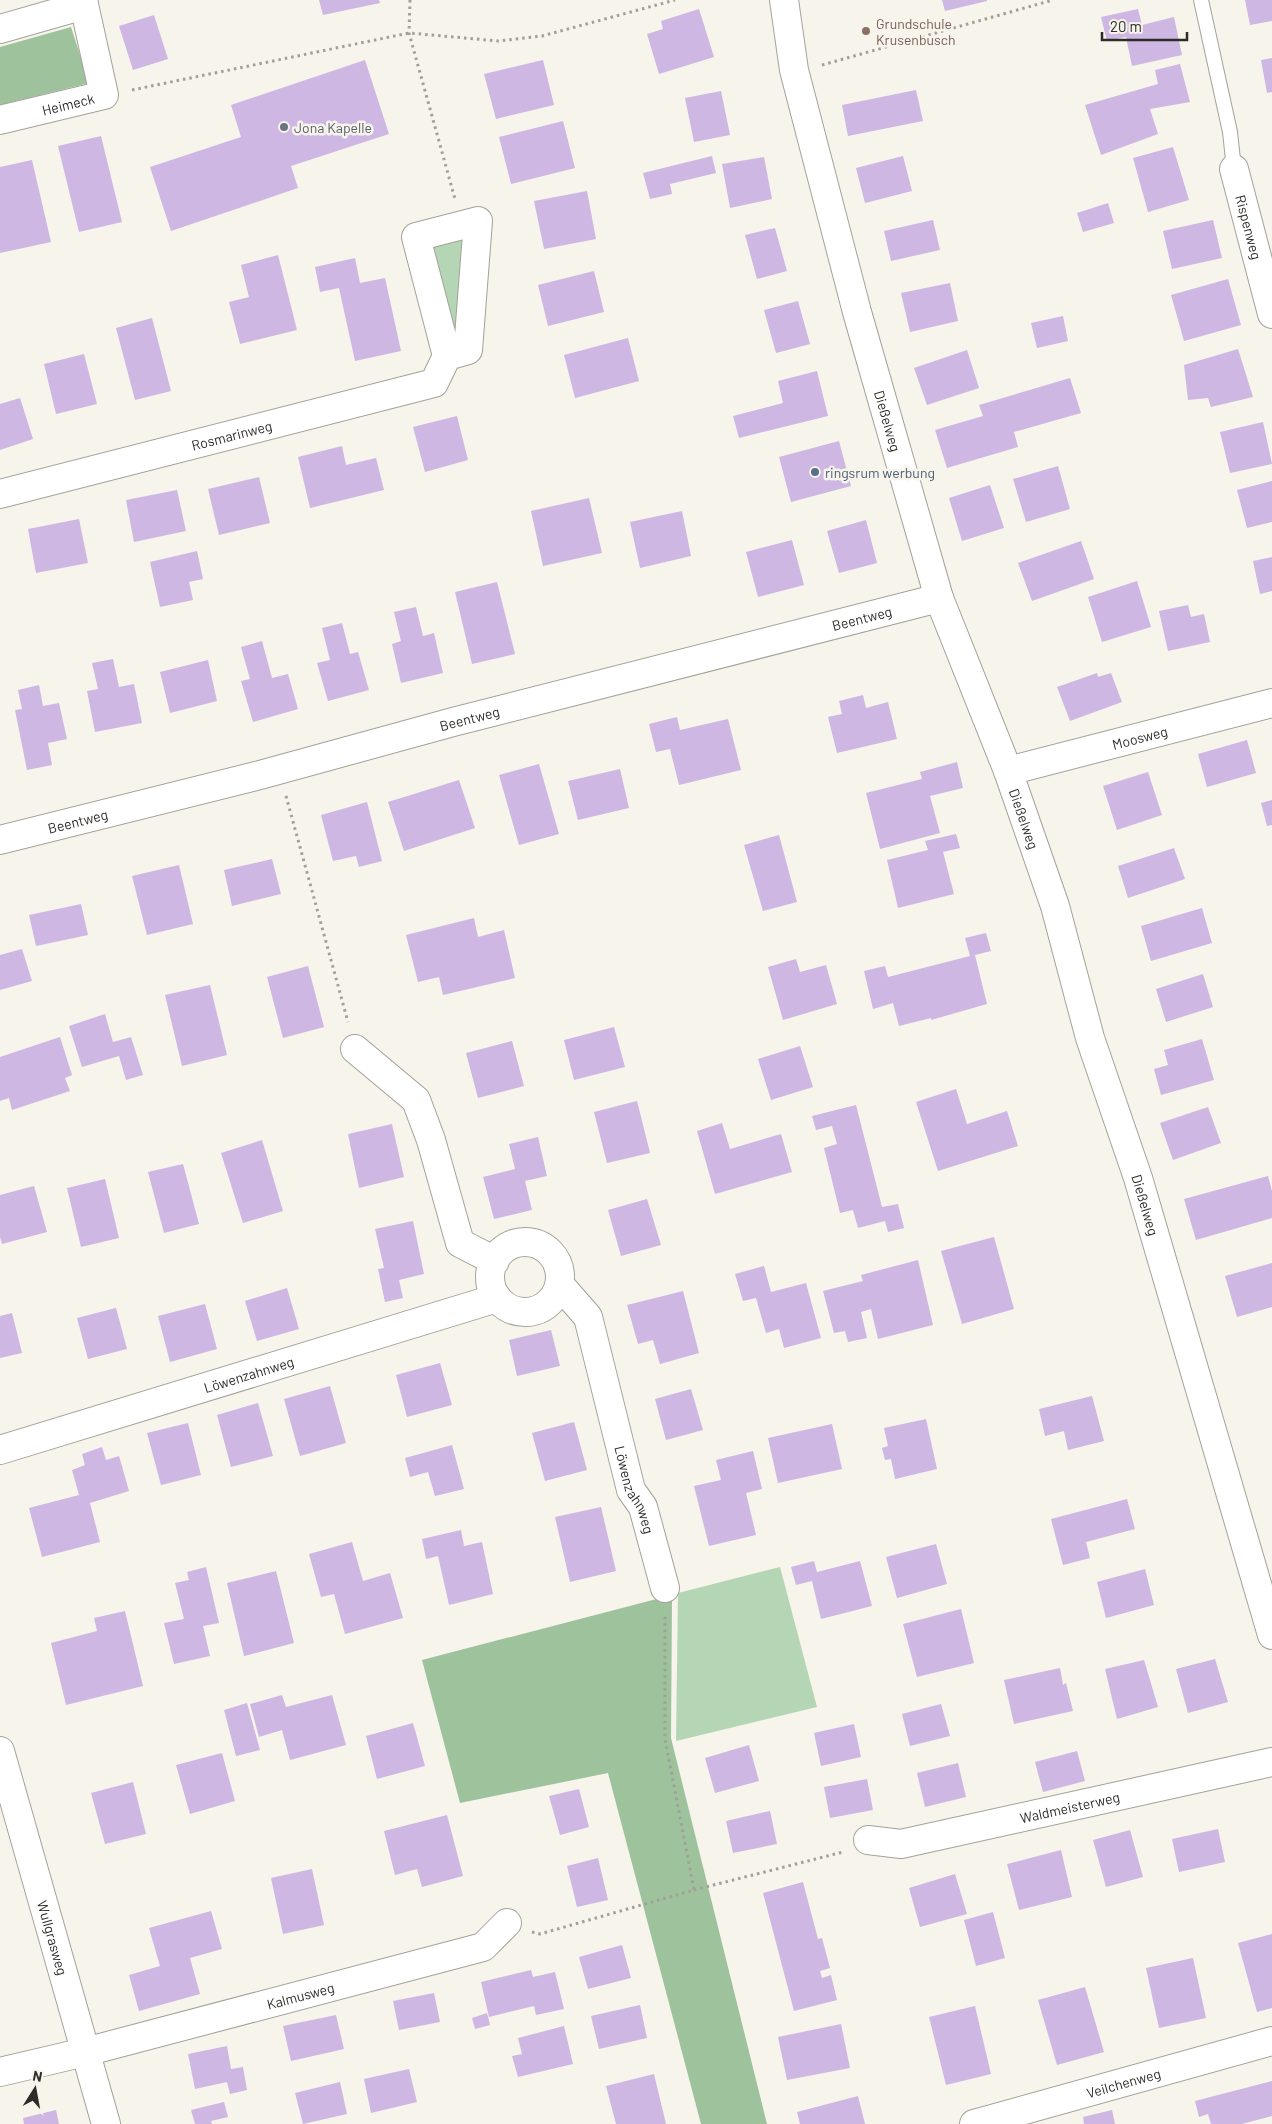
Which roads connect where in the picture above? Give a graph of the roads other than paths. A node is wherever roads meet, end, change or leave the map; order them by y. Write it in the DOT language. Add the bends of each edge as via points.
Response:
graph roads {
  1 [pos="784,0"];
  2 [pos="1201,0"];
  3 [pos="84,2"];
  4 [pos="0,29"];
  5 [pos="0,120"];
  6 [pos="1234,170"];
  7 [pos="1272,314"];
  8 [pos="447,356"];
  9 [pos="0,494"];
  10 [pos="939,598"];
  11 [pos="1272,704"];
  12 [pos="1008,771"];
  13 [pos="0,840"];
  14 [pos="355,1049"];
  15 [pos="495,1261"];
  16 [pos="560,1285"];
  17 [pos="497,1298"];
  18 [pos="0,1450"];
  19 [pos="665,1588"];
  20 [pos="1272,1635"];
  21 [pos="1,1756"];
  22 [pos="1272,1762"];
  23 [pos="868,1840"];
  24 [pos="507,1923"];
  25 [pos="1272,2041"];
  26 [pos="85,2052"];
  27 [pos="0,2072"];
  28 [pos="106,2124"];
  29 [pos="974,2124"];
  1 -- 10 [label="street, Dießelweg" via="794,70"];
  2 -- 6 [label="lane" via="1230,132"];
  3 -- 4 [label="street, Heimeck"];
  3 -- 5 [label="street, Heimeck" via="104,95"];
  6 -- 7 [label="street, Rispenweg"];
  8 -- 8 [label="street" via="468,350 478,221 416,236"];
  8 -- 9 [label="street, Rosmarinweg" via="434,383"];
  10 -- 12 [label="street, Dießelweg"];
  10 -- 13 [label="street, Beentweg"];
  11 -- 12 [label="street, Moosweg"];
  12 -- 20 [label="street, Dießelweg" via="1055,906 1090,1038 1138,1178"];
  14 -- 15 [label="street" via="416,1100 431,1140 460,1243"];
  15 -- 16 [label="street" via="511,1246 532,1243 547,1250 557,1263"];
  15 -- 17 [label="street" via="491,1280"];
  16 -- 17 [label="street" via="548,1304 538,1310 516,1311"];
  16 -- 19 [label="street, Löwenzahnweg" via="588,1317 631,1490 643,1506"];
  17 -- 18 [label="street, Löwenzahnweg"];
  21 -- 26 [label="street, Wullgrasweg"];
  22 -- 23 [label="street, Waldmeisterweg" via="901,1844"];
  24 -- 26 [label="street, Kalmusweg" via="483,1947"];
  25 -- 29 [label="street, Veilchenweg"];
  26 -- 27 [label="street, Kalmusweg"];
  26 -- 28 [label="street, Wullgrasweg"];
}
